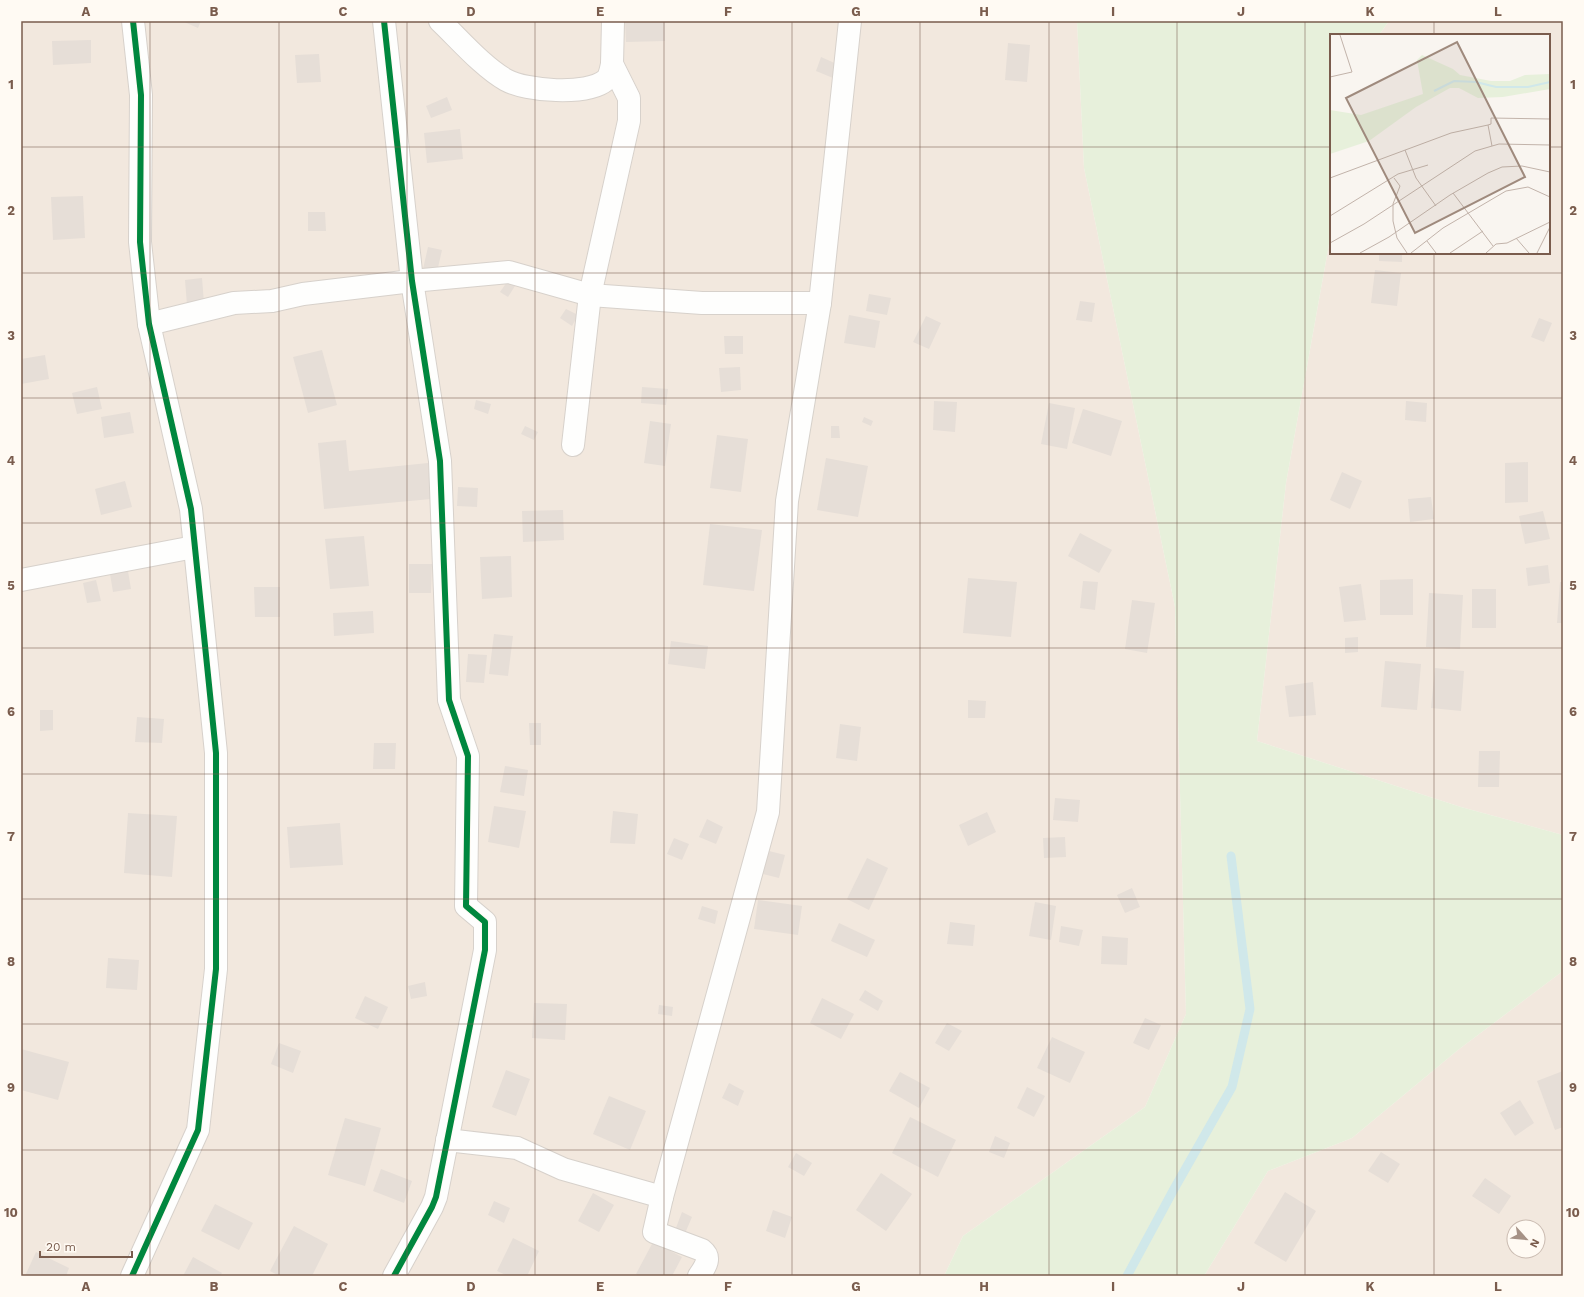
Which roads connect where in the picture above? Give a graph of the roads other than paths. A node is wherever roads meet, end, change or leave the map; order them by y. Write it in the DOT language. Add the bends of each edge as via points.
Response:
graph roads {
  1 [pos="133,21"];
  2 [pos="384,21"];
  3 [pos="440,21"];
  4 [pos="613,21"];
  5 [pos="850,21"];
  6 [pos="612,64"];
  7 [pos="412,281"];
  8 [pos="590,295"];
  9 [pos="820,303"];
  10 [pos="149,324"];
  11 [pos="573,445"];
  12 [pos="194,547"];
  13 [pos="21,580"];
  14 [pos="447,1140"];
  15 [pos="662,1197"];
  16 [pos="132,1276"];
  17 [pos="394,1276"];
  18 [pos="699,1276"];
  1 -- 10 [label="street" via="141,95 140,242"];
  2 -- 7 [label="street"];
  3 -- 6 [label="street" via="491,70 518,85 562,91 594,87 607,79"];
  4 -- 6 [label="street"];
  5 -- 9 [label="street"];
  6 -- 8 [label="street" via="629,98 629,121"];
  7 -- 8 [label="street" via="509,272"];
  7 -- 10 [label="street" via="303,294 272,301 234,302"];
  7 -- 14 [label="street" via="440,461 449,700 468,756 466,906 485,922 485,950"];
  8 -- 9 [label="street" via="702,303"];
  8 -- 11 [label="street"];
  9 -- 15 [label="street" via="787,501 768,812"];
  10 -- 12 [label="street" via="191,509"];
  12 -- 13 [label="street"];
  12 -- 16 [label="street" via="216,753 216,969 198,1130"];
  14 -- 15 [label="street" via="517,1148 563,1169"];
  14 -- 17 [label="street" via="432,1208"];
  15 -- 18 [label="street" via="654,1232 702,1250 708,1259"];
}
